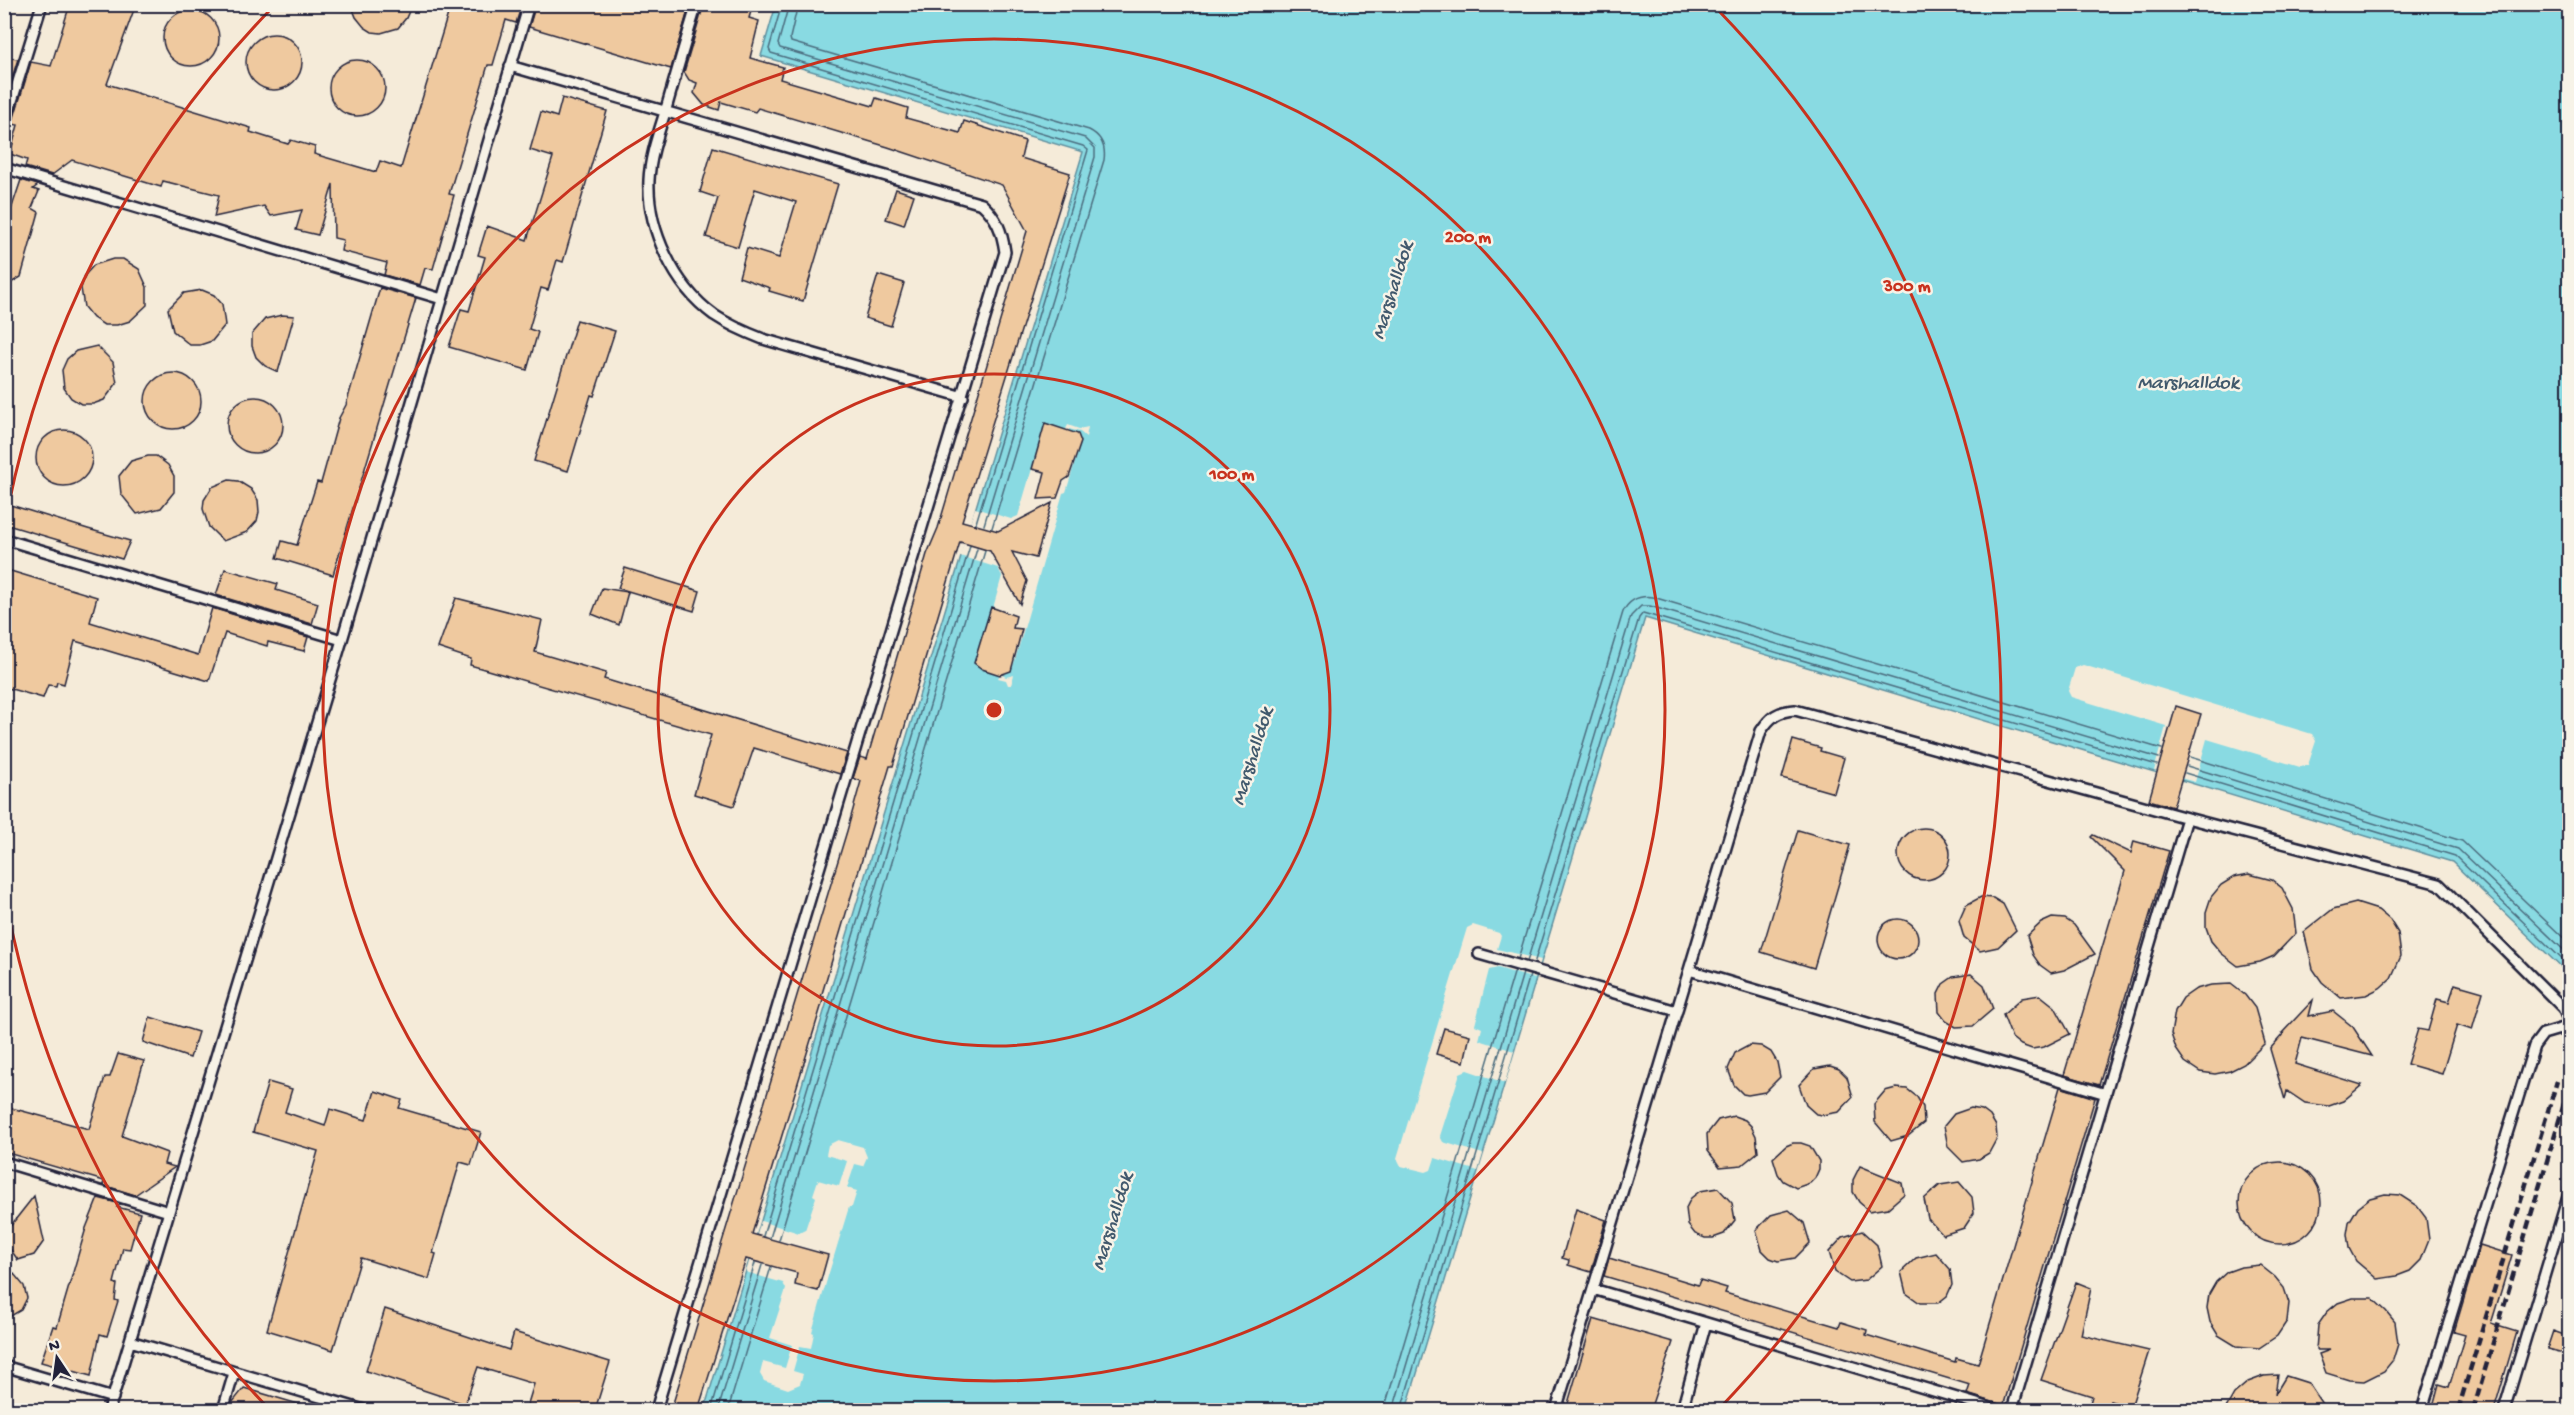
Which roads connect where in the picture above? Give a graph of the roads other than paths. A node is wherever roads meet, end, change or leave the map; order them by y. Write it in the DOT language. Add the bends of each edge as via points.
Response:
graph roads {
  1 [pos="42,4"];
  2 [pos="529,4"];
  3 [pos="697,4"];
  4 [pos="510,66"];
  5 [pos="665,111"];
  6 [pos="4,127"];
  7 [pos="4,168"];
  8 [pos="442,299"];
  9 [pos="963,397"];
  10 [pos="4,539"];
  11 [pos="342,640"];
  12 [pos="2187,819"];
  13 [pos="1479,954"];
  14 [pos="1689,970"];
  15 [pos="1677,1011"];
  16 [pos="2570,1025"];
  17 [pos="2106,1094"];
  18 [pos="4,1162"];
  19 [pos="2570,1190"];
  20 [pos="169,1212"];
  21 [pos="1593,1289"];
  22 [pos="1706,1323"];
  23 [pos="130,1341"];
  24 [pos="4,1366"];
  25 [pos="234,1373"];
  26 [pos="113,1398"];
  27 [pos="109,1410"];
  28 [pos="222,1410"];
  29 [pos="364,1410"];
  30 [pos="656,1410"];
  31 [pos="1556,1410"];
  32 [pos="1682,1410"];
  33 [pos="1997,1410"];
  34 [pos="2012,1410"];
  35 [pos="2422,1410"];
  36 [pos="2504,1410"];
  1 -- 6 [label="lane"];
  2 -- 4 [label="lane"];
  3 -- 5 [label="lane"];
  4 -- 5 [label="lane"];
  4 -- 8 [label="lane"];
  5 -- 9 [label="lane" via="653,150 649,180 651,211 669,262 712,313 763,339"];
  5 -- 9 [label="lane" via="982,204 995,217 1005,252"];
  7 -- 8 [label="lane"];
  8 -- 11 [label="lane"];
  9 -- 30 [label="lane"];
  10 -- 11 [label="lane"];
  11 -- 20 [label="lane"];
  12 -- 14 [label="lane" via="1795,710 1782,711 1770,718 1761,731"];
  12 -- 16 [label="lane" via="2439,884 2563,1008"];
  12 -- 17 [label="lane"];
  13 -- 15 [label="lane"];
  14 -- 15 [label="lane"];
  14 -- 17 [label="lane"];
  15 -- 21 [label="lane"];
  16 -- 35 [label="lane" via="2543,1034 2534,1046"];
  17 -- 34 [label="lane"];
  18 -- 20 [label="lane"];
  19 -- 36 [label="lane"];
  20 -- 23 [label="lane"];
  21 -- 22 [label="lane"];
  21 -- 31 [label="lane"];
  22 -- 32 [label="lane"];
  22 -- 33 [label="lane"];
  23 -- 25 [label="lane"];
  23 -- 26 [label="lane"];
  24 -- 26 [label="lane"];
  25 -- 28 [label="lane"];
  25 -- 29 [label="lane"];
  26 -- 27 [label="lane"];
}
